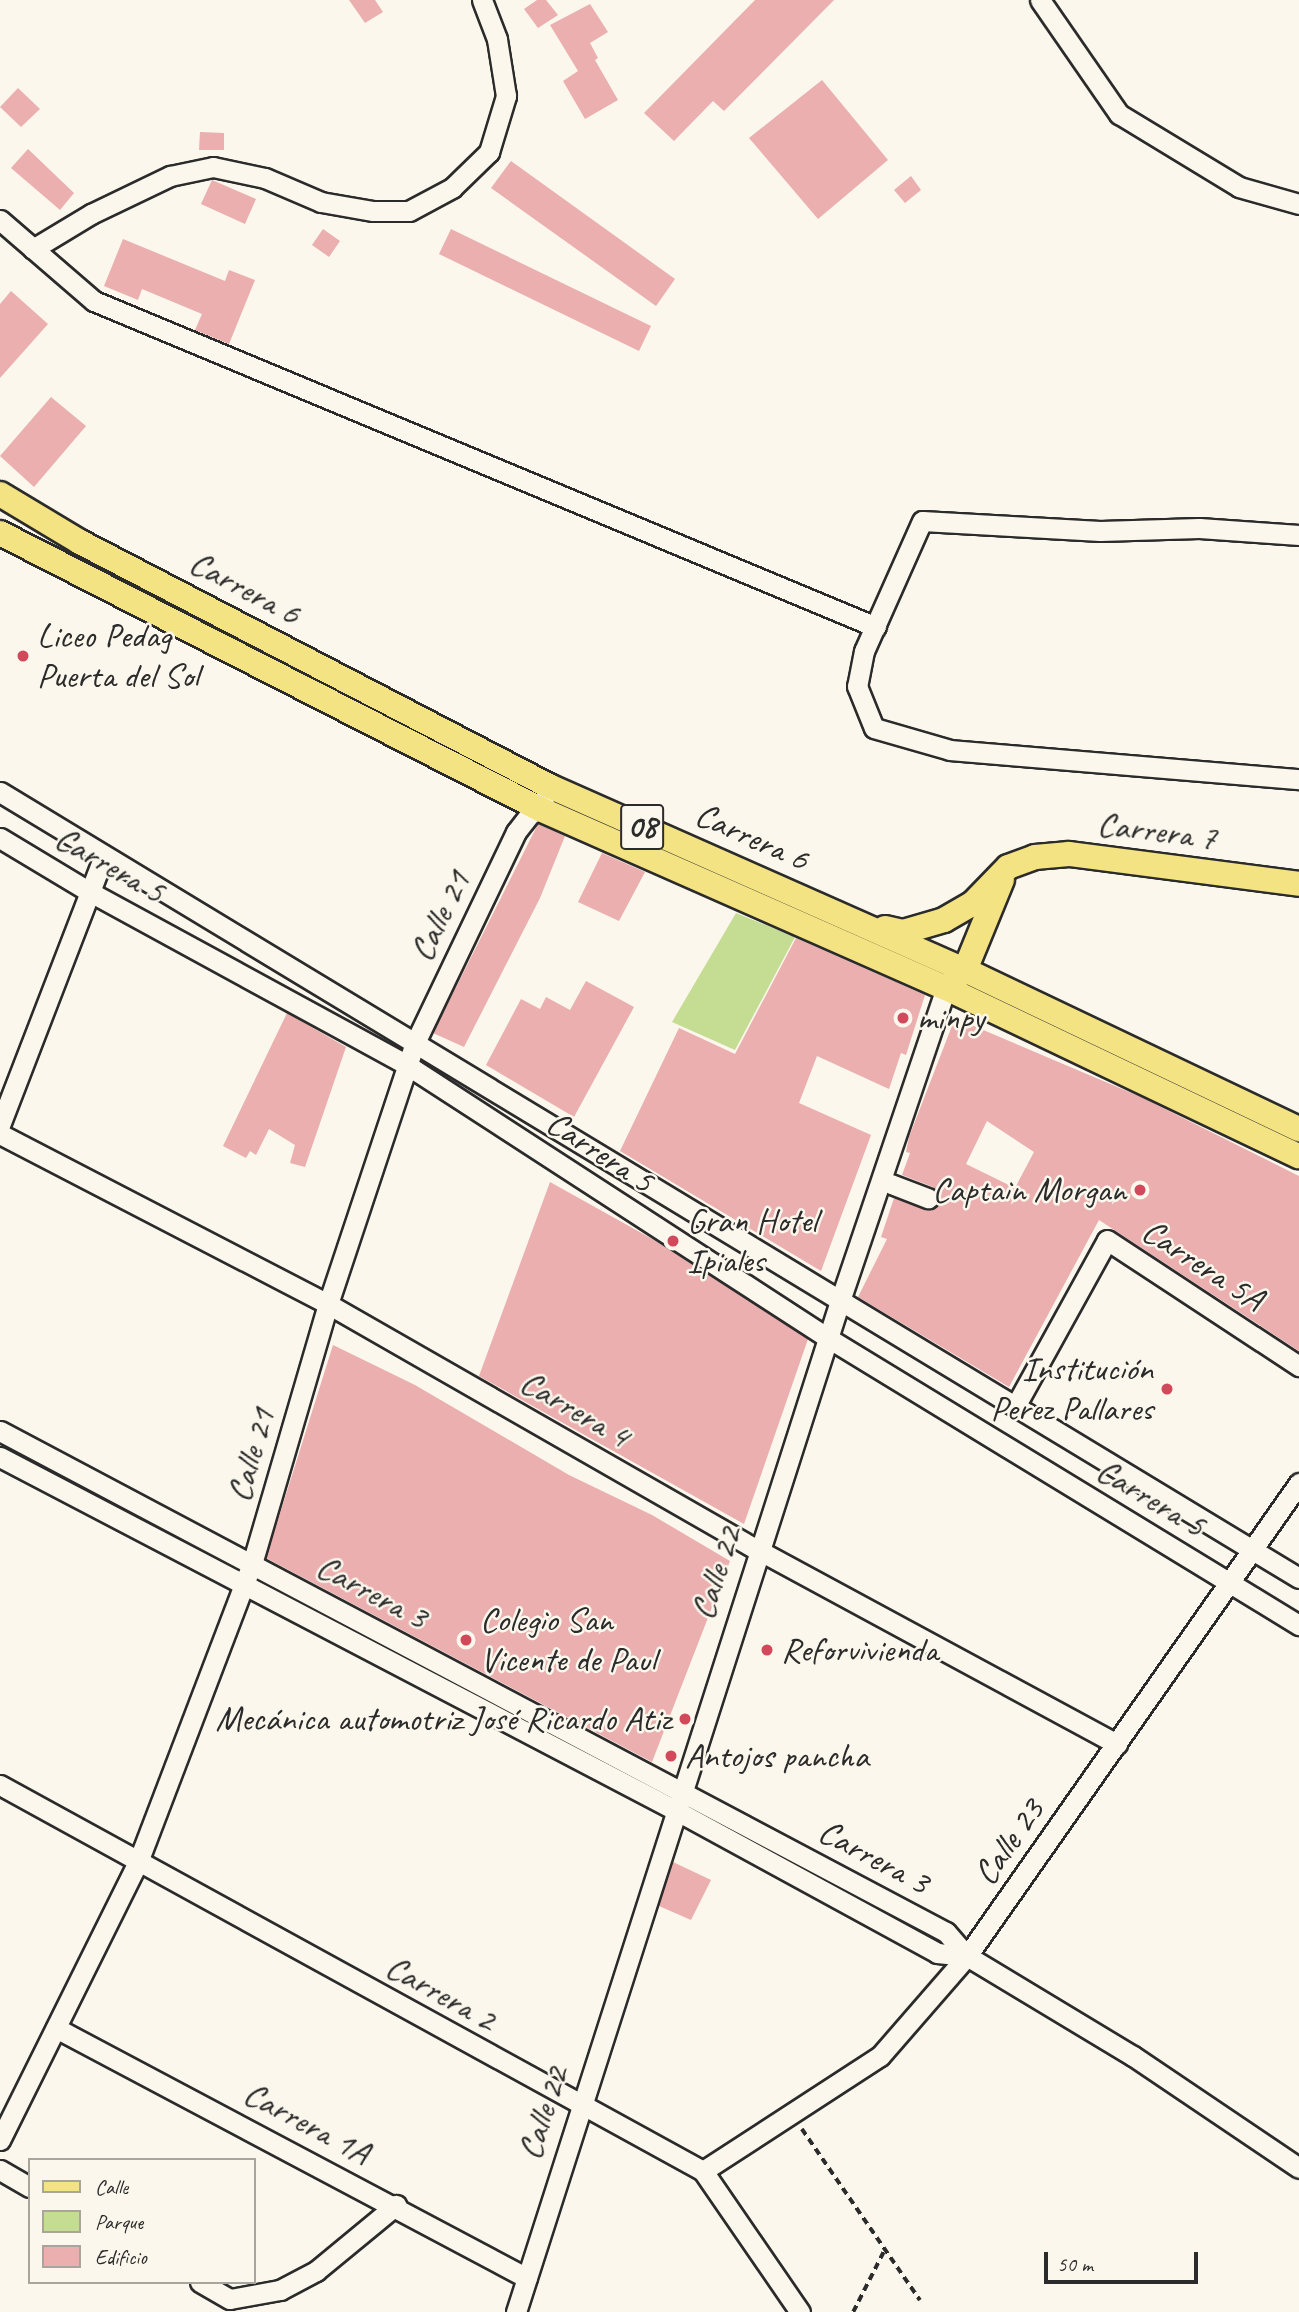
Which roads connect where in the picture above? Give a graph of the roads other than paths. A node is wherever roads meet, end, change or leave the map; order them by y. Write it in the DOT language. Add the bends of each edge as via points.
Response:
graph roads {
  1 [pos="482,0"];
  2 [pos="1040,0"];
  3 [pos="1299,204"];
  4 [pos="0,220"];
  5 [pos="33,249"];
  6 [pos="0,494"];
  7 [pos="0,533"];
  8 [pos="1299,535"];
  9 [pos="876,627"];
  10 [pos="1299,779"];
  11 [pos="549,786"];
  12 [pos="0,792"];
  13 [pos="540,809"];
  14 [pos="0,838"];
  15 [pos="104,856"];
  16 [pos="1008,867"];
  17 [pos="1299,884"];
  18 [pos="90,892"];
  19 [pos="857,922"];
  20 [pos="965,970"];
  21 [pos="946,988"];
  22 [pos="414,1045"];
  23 [pos="407,1065"];
  24 [pos="0,1125"];
  25 [pos="1299,1129"];
  26 [pos="0,1134"];
  27 [pos="1299,1156"];
  28 [pos="891,1184"];
  29 [pos="929,1198"];
  30 [pos="840,1300"];
  31 [pos="328,1304"];
  32 [pos="828,1338"];
  33 [pos="1299,1366"];
  34 [pos="1016,1405"];
  35 [pos="0,1431"];
  36 [pos="0,1457"];
  37 [pos="71,1469"];
  38 [pos="1299,1483"];
  39 [pos="63,1490"];
  40 [pos="1253,1550"];
  41 [pos="760,1551"];
  42 [pos="252,1564"];
  43 [pos="1299,1578"];
  44 [pos="1230,1583"];
  45 [pos="244,1586"];
  46 [pos="366,1625"];
  47 [pos="1299,1625"];
  48 [pos="359,1647"];
  49 [pos="509,1700"];
  50 [pos="500,1721"];
  51 [pos="1116,1744"];
  52 [pos="0,1785"];
  53 [pos="684,1789"];
  54 [pos="677,1811"];
  55 [pos="138,1862"];
  56 [pos="822,1866"];
  57 [pos="812,1887"];
  58 [pos="967,1956"];
  59 [pos="56,2028"];
  60 [pos="582,2106"];
  61 [pos="0,2140"];
  62 [pos="1299,2168"];
  63 [pos="0,2170"];
  64 [pos="703,2171"];
  65 [pos="28,2185"];
  66 [pos="396,2205"];
  67 [pos="527,2278"];
  68 [pos="202,2284"];
  69 [pos="226,2306"];
  70 [pos="516,2312"];
  71 [pos="800,2312"];
  1 -- 5 [label="street" via="497,39 506,96 489,152 452,188 409,211 373,211 321,202 265,178 213,167 170,176 91,214"];
  2 -- 3 [label="street" via="1119,114 1239,187"];
  4 -- 5 [label="street"];
  5 -- 9 [label="street" via="94,302"];
  6 -- 11 [label="main road, Carrera 6 / 08" via="80,541"];
  7 -- 13 [label="main road, Carrera 6 / 08"];
  8 -- 9 [label="street" via="922,521"];
  9 -- 10 [label="street" via="864,651 857,686 874,728 915,743 950,750"];
  11 -- 13 [label="street, Calle 21"];
  11 -- 19 [label="main road, Carrera 6 / 08"];
  12 -- 15 [label="street, Carrera 5"];
  13 -- 21 [label="main road, Carrera 6 / 08"];
  13 -- 22 [label="street, Calle 21" via="516,832"];
  14 -- 18 [label="street, Carrera 5"];
  15 -- 18 [label="street"];
  15 -- 22 [label="street, Carrera 5"];
  16 -- 17 [label="main road, Carrera 7" via="1035,857 1069,855"];
  16 -- 19 [label="main road" via="973,903 924,928 903,932"];
  16 -- 20 [label="main road, Calle 22"];
  18 -- 23 [label="street, Carrera 5"];
  18 -- 24 [label="street"];
  19 -- 20 [label="main road, Carrera 6 / 08"];
  20 -- 21 [label="main road, Calle 22"];
  20 -- 25 [label="main road, Carrera 6 / 08"];
  21 -- 27 [label="main road, Carrera 6 / 08"];
  21 -- 30 [label="street, Calle 22"];
  22 -- 23 [label="street, Calle 21"];
  22 -- 30 [label="street, Carrera 5"];
  23 -- 31 [label="street, Calle 21"];
  23 -- 32 [label="street, Carrera 5"];
  26 -- 31 [label="street, Carrera 4"];
  28 -- 29 [label="street"];
  30 -- 32 [label="street, Calle 22"];
  30 -- 34 [label="street, Carrera 5"];
  31 -- 41 [label="street, Carrera 4"];
  31 -- 42 [label="street, Calle 21"];
  32 -- 41 [label="street, Calle 22"];
  32 -- 44 [label="street, Carrera 5"];
  33 -- 34 [label="street, Carrera 5A" via="1107,1240"];
  34 -- 40 [label="street, Carrera 5"];
  35 -- 37 [label="street, Carrera 3"];
  36 -- 39 [label="street, Carrera 3"];
  37 -- 39 [label="street"];
  37 -- 42 [label="street, Carrera 3"];
  38 -- 40 [label="street, Calle 23"];
  39 -- 45 [label="street, Carrera 3"];
  40 -- 43 [label="street, Carrera 5"];
  40 -- 44 [label="street, Calle 23"];
  41 -- 51 [label="street, Carrera 4"];
  41 -- 53 [label="street, Calle 22"];
  42 -- 45 [label="street, Calle 21"];
  42 -- 46 [label="street, Carrera 3"];
  44 -- 47 [label="street, Carrera 5"];
  44 -- 51 [label="street, Calle 23"];
  45 -- 48 [label="street, Carrera 3"];
  45 -- 55 [label="street, Calle 21"];
  46 -- 48 [label="street"];
  46 -- 49 [label="street, Carrera 3"];
  48 -- 50 [label="street, Carrera 3"];
  49 -- 50 [label="street"];
  49 -- 53 [label="street, Carrera 3"];
  50 -- 54 [label="street, Carrera 3"];
  51 -- 58 [label="street, Calle 23"];
  52 -- 55 [label="street, Carrera 2"];
  53 -- 54 [label="street, Calle 22"];
  53 -- 56 [label="street, Carrera 3"];
  54 -- 57 [label="street, Carrera 3"];
  54 -- 60 [label="street, Calle 22"];
  55 -- 59 [label="street, Calle 21"];
  55 -- 60 [label="street, Carrera 2"];
  56 -- 57 [label="street"];
  56 -- 58 [label="street, Carrera 3" via="946,1932"];
  57 -- 58 [label="street, Carrera 3" via="937,1953"];
  58 -- 62 [label="street, Carrera 3" via="1133,2056"];
  58 -- 64 [label="street, Calle 23" via="880,2056"];
  59 -- 61 [label="street, Calle 21"];
  59 -- 66 [label="street, Carrera 1A"];
  60 -- 64 [label="street, Carrera 2"];
  60 -- 67 [label="street, Calle 22"];
  63 -- 65 [label="street"];
  64 -- 71 [label="street, Carrera 2"];
  66 -- 67 [label="street, Carrera 1A"];
  66 -- 69 [label="street" via="316,2271 280,2290"];
  67 -- 70 [label="street, Calle 22"];
  68 -- 69 [label="street"];
}
